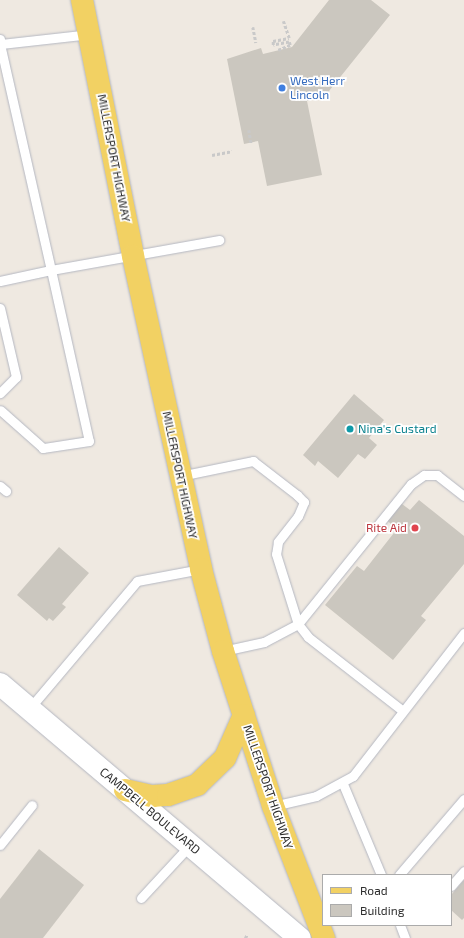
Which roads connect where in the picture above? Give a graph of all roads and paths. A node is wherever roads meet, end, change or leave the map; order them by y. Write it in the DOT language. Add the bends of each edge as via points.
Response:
graph roads {
  1 [pos="82,0"];
  2 [pos="283,21"];
  3 [pos="253,27"];
  4 [pos="90,34"];
  5 [pos="0,43"];
  6 [pos="256,43"];
  7 [pos="278,50"];
  8 [pos="249,130"];
  9 [pos="251,143"];
  10 [pos="232,151"];
  11 [pos="212,155"];
  12 [pos="219,240"];
  13 [pos="133,256"];
  14 [pos="51,270"];
  15 [pos="0,281"];
  16 [pos="0,308"];
  17 [pos="0,393"];
  18 [pos="0,410"];
  19 [pos="180,476"];
  20 [pos="464,496"];
  21 [pos="201,569"];
  22 [pos="298,624"];
  23 [pos="464,633"];
  24 [pos="223,651"];
  25 [pos="1,688"];
  26 [pos="30,709"];
  27 [pos="403,711"];
  28 [pos="244,715"];
  29 [pos="343,784"];
  30 [pos="125,790"];
  31 [pos="464,799"];
  32 [pos="32,805"];
  33 [pos="273,806"];
  34 [pos="0,845"];
  35 [pos="190,845"];
  36 [pos="464,872"];
  37 [pos="381,874"];
  38 [pos="399,874"];
  39 [pos="452,885"];
  40 [pos="141,898"];
  41 [pos="319,913"];
  42 [pos="400,926"];
  43 [pos="300,938"];
  44 [pos="324,938"];
  45 [pos="405,938"];
  1 -- 4 [label="main road, MILLERSPORT HIGHWAY"];
  2 -- 7 [label="path" via="289,38 273,41 273,45 289,42 290,45"];
  3 -- 6 [label="path"];
  4 -- 5 [label="lane"];
  4 -- 13 [label="main road, MILLERSPORT HIGHWAY"];
  5 -- 14 [label="lane"];
  8 -- 9 [label="path"];
  10 -- 11 [label="path"];
  12 -- 13 [label="lane"];
  13 -- 14 [label="lane"];
  13 -- 19 [label="main road, MILLERSPORT HIGHWAY"];
  14 -- 15 [label="lane"];
  14 -- 18 [label="lane" via="89,441 43,448"];
  16 -- 17 [label="lane" via="16,377"];
  19 -- 21 [label="main road, MILLERSPORT HIGHWAY"];
  19 -- 22 [label="lane" via="253,461 304,502 298,516 278,542 276,554"];
  20 -- 22 [label="lane" via="437,475 424,475 411,484"];
  21 -- 24 [label="main road, MILLERSPORT HIGHWAY"];
  21 -- 26 [label="lane" via="137,581"];
  22 -- 24 [label="lane" via="264,642"];
  22 -- 27 [label="lane" via="308,637"];
  23 -- 27 [label="lane"];
  24 -- 28 [label="main road, MILLERSPORT HIGHWAY"];
  25 -- 26 [label="main road, CAMPBELL BOULEVARD"];
  26 -- 30 [label="main road, CAMPBELL BOULEVARD"];
  27 -- 29 [label="lane" via="353,776"];
  28 -- 30 [label="main road" via="225,758 196,785 152,796"];
  28 -- 33 [label="main road, MILLERSPORT HIGHWAY"];
  29 -- 33 [label="lane" via="316,796"];
  29 -- 37 [label="lane"];
  30 -- 35 [label="main road, CAMPBELL BOULEVARD"];
  31 -- 38 [label="lane"];
  32 -- 34 [label="lane"];
  33 -- 41 [label="main road, MILLERSPORT HIGHWAY"];
  35 -- 40 [label="lane"];
  35 -- 43 [label="main road, CAMPBELL BOULEVARD"];
  36 -- 39 [label="lane"];
  41 -- 44 [label="main road, MILLERSPORT HIGHWAY"];
  42 -- 45 [label="lane"];
}
